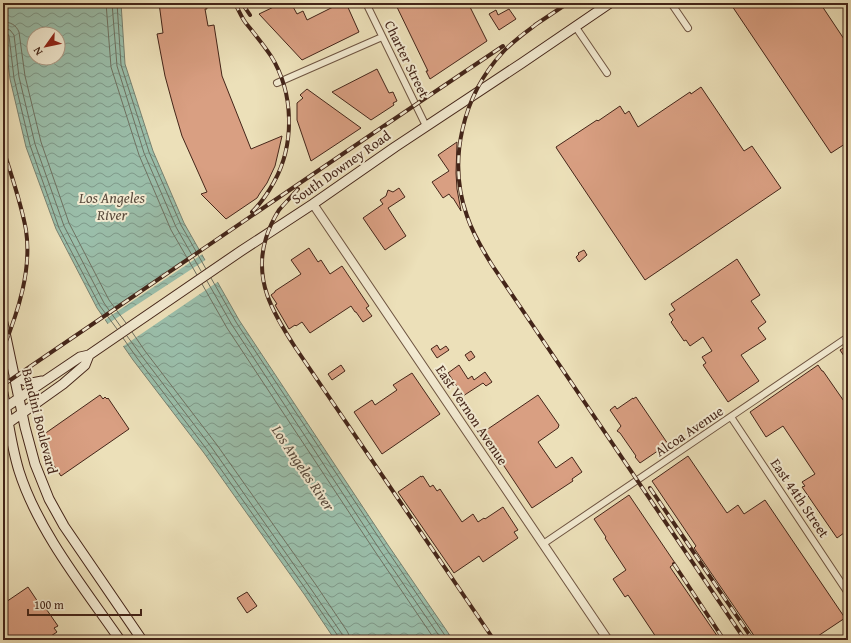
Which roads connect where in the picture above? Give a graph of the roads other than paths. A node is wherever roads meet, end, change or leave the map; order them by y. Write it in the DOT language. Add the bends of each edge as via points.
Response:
graph roads {
  1 [pos="366,3"];
  2 [pos="610,3"];
  3 [pos="671,3"];
  4 [pos="575,26"];
  5 [pos="688,28"];
  6 [pos="382,36"];
  7 [pos="607,73"];
  8 [pos="277,83"];
  9 [pos="426,126"];
  10 [pos="313,204"];
  11 [pos="3,324"];
  12 [pos="848,337"];
  13 [pos="89,355"];
  14 [pos="14,377"];
  15 [pos="46,380"];
  16 [pos="3,393"];
  17 [pos="19,398"];
  18 [pos="4,408"];
  19 [pos="22,413"];
  20 [pos="731,416"];
  21 [pos="6,425"];
  22 [pos="543,544"];
  23 [pos="848,593"];
  24 [pos="120,640"];
  25 [pos="142,640"];
  26 [pos="608,640"];
  1 -- 6 [label="street, Charter Street"];
  2 -- 4 [label="main road, South Downey Road"];
  3 -- 5 [label="street"];
  4 -- 7 [label="street"];
  4 -- 9 [label="main road, South Downey Road"];
  6 -- 8 [label="street"];
  6 -- 9 [label="street, Charter Street"];
  9 -- 10 [label="main road, South Downey Road"];
  10 -- 13 [label="main road, South Downey Road"];
  10 -- 22 [label="street, East Vernon Avenue"];
  11 -- 14 [label="main road, Bandini Boulevard"];
  12 -- 20 [label="street, Alcoa Avenue"];
  13 -- 15 [label="main road, South Downey Road" via="80,357"];
  13 -- 19 [label="main road, South Downey Road" via="85,365"];
  14 -- 15 [label="main road" via="32,383"];
  14 -- 17 [label="main road, Bandini Boulevard"];
  15 -- 17 [label="main road, South Downey Road"];
  16 -- 18 [label="main road, Bandini Boulevard"];
  17 -- 18 [label="main road, South Downey Road"];
  17 -- 19 [label="main road, Bandini Boulevard"];
  18 -- 21 [label="main road, Bandini Boulevard"];
  19 -- 21 [label="main road, South Downey Road"];
  19 -- 25 [label="main road, Bandini Boulevard" via="41,482 56,513"];
  20 -- 22 [label="street, Alcoa Avenue"];
  20 -- 23 [label="street, East 44th Street"];
  21 -- 24 [label="main road, Bandini Boulevard" via="19,472 47,533"];
  22 -- 26 [label="street, East Vernon Avenue"];
}
